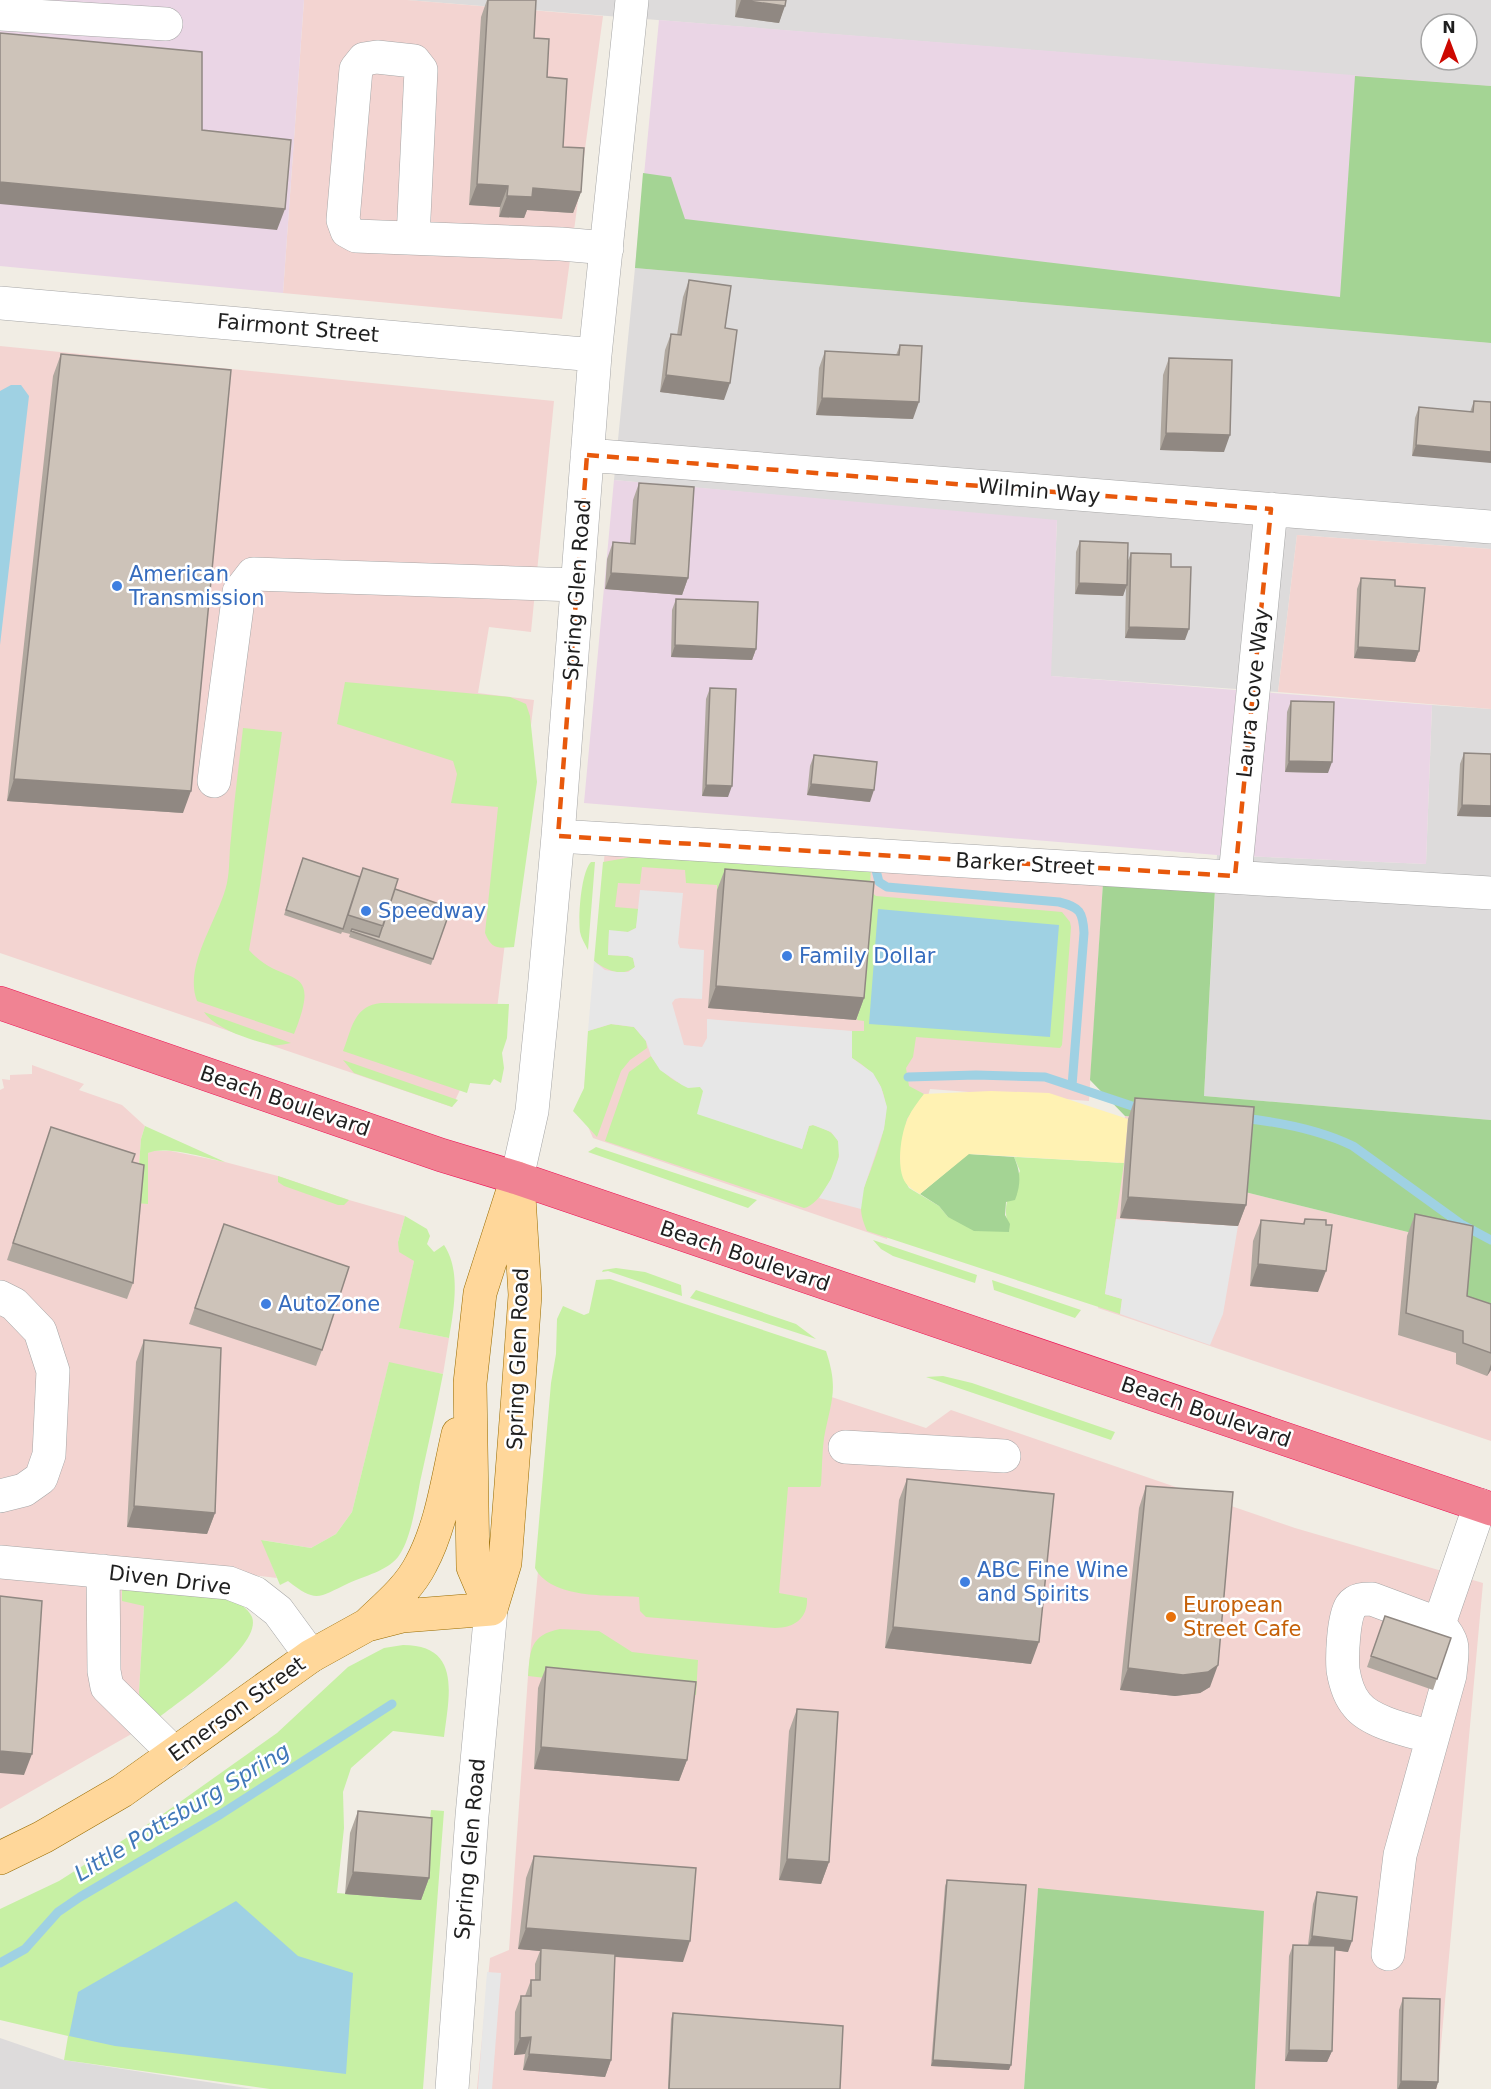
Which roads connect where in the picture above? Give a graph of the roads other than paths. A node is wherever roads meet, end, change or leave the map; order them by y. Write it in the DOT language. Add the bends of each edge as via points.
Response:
graph roads {
  1 [pos="632,0"];
  2 [pos="0,14"];
  3 [pos="166,24"];
  4 [pos="413,238"];
  5 [pos="607,248"];
  6 [pos="0,303"];
  7 [pos="595,355"];
  8 [pos="587,455"];
  9 [pos="1271,509"];
  10 [pos="1491,526"];
  11 [pos="577,585"];
  12 [pos="214,781"];
  13 [pos="558,836"];
  14 [pos="1235,876"];
  15 [pos="1491,893"];
  16 [pos="0,1003"];
  17 [pos="517,1179"];
  18 [pos="0,1297"];
  19 [pos="470,1383"];
  20 [pos="845,1447"];
  21 [pos="1004,1456"];
  22 [pos="0,1496"];
  23 [pos="1485,1507"];
  24 [pos="0,1562"];
  25 [pos="103,1571"];
  26 [pos="491,1609"];
  27 [pos="1439,1624"];
  28 [pos="367,1625"];
  29 [pos="311,1656"];
  30 [pos="1432,1737"];
  31 [pos="175,1754"];
  32 [pos="0,1857"];
  33 [pos="1388,1954"];
  34 [pos="452,2089"];
  1 -- 5 [label="street, Spring Glen Road"];
  2 -- 3 [label="street"];
  4 -- 4 [label="street" via="356,236 347,231 344,220 356,69 364,59 414,61 421,70"];
  4 -- 5 [label="street"];
  5 -- 7 [label="street, Spring Glen Road"];
  6 -- 7 [label="street, Fairmont Street"];
  7 -- 8 [label="street, Spring Glen Road"];
  8 -- 9 [label="street, Wilmin Way"];
  8 -- 11 [label="street, Spring Glen Road"];
  9 -- 10 [label="street, Wilmin Way"];
  9 -- 14 [label="street, Laura Cove Way"];
  11 -- 12 [label="street" via="253,574 239,592"];
  11 -- 13 [label="street, Spring Glen Road"];
  13 -- 14 [label="street, Barker Street"];
  13 -- 17 [label="street, Spring Glen Road" via="532,1111"];
  14 -- 15 [label="street, Barker Street"];
  16 -- 17 [label="highway, Beach Boulevard"];
  17 -- 19 [label="main road, Spring Glen Road" via="480,1293"];
  17 -- 23 [label="highway, Beach Boulevard"];
  17 -- 26 [label="main road, Spring Glen Road" via="525,1295 506,1553"];
  18 -- 22 [label="street" via="14,1304 40,1331 53,1371 49,1455 41,1478 24,1490"];
  19 -- 26 [label="main road, Spring Glen Road" via="473,1567"];
  19 -- 28 [label="main road" via="435,1531 420,1566 397,1597"];
  20 -- 21 [label="street"];
  23 -- 27 [label="street"];
  24 -- 25 [label="street, Diven Drive"];
  25 -- 29 [label="street, Diven Drive" via="229,1583 255,1593 278,1611"];
  25 -- 31 [label="street" via="107,1687"];
  26 -- 28 [label="main road, Emerson Street" via="402,1616"];
  26 -- 34 [label="street, Spring Glen Road"];
  27 -- 30 [label="street" via="1453,1645 1450,1675"];
  27 -- 30 [label="street" via="1372,1599 1361,1599 1352,1605 1346,1622 1343,1670 1358,1707 1389,1725"];
  28 -- 29 [label="main road, Emerson Street"];
  29 -- 31 [label="main road, Emerson Street"];
  30 -- 33 [label="street" via="1400,1855"];
  31 -- 32 [label="main road, Emerson Street" via="122,1791"];
}
